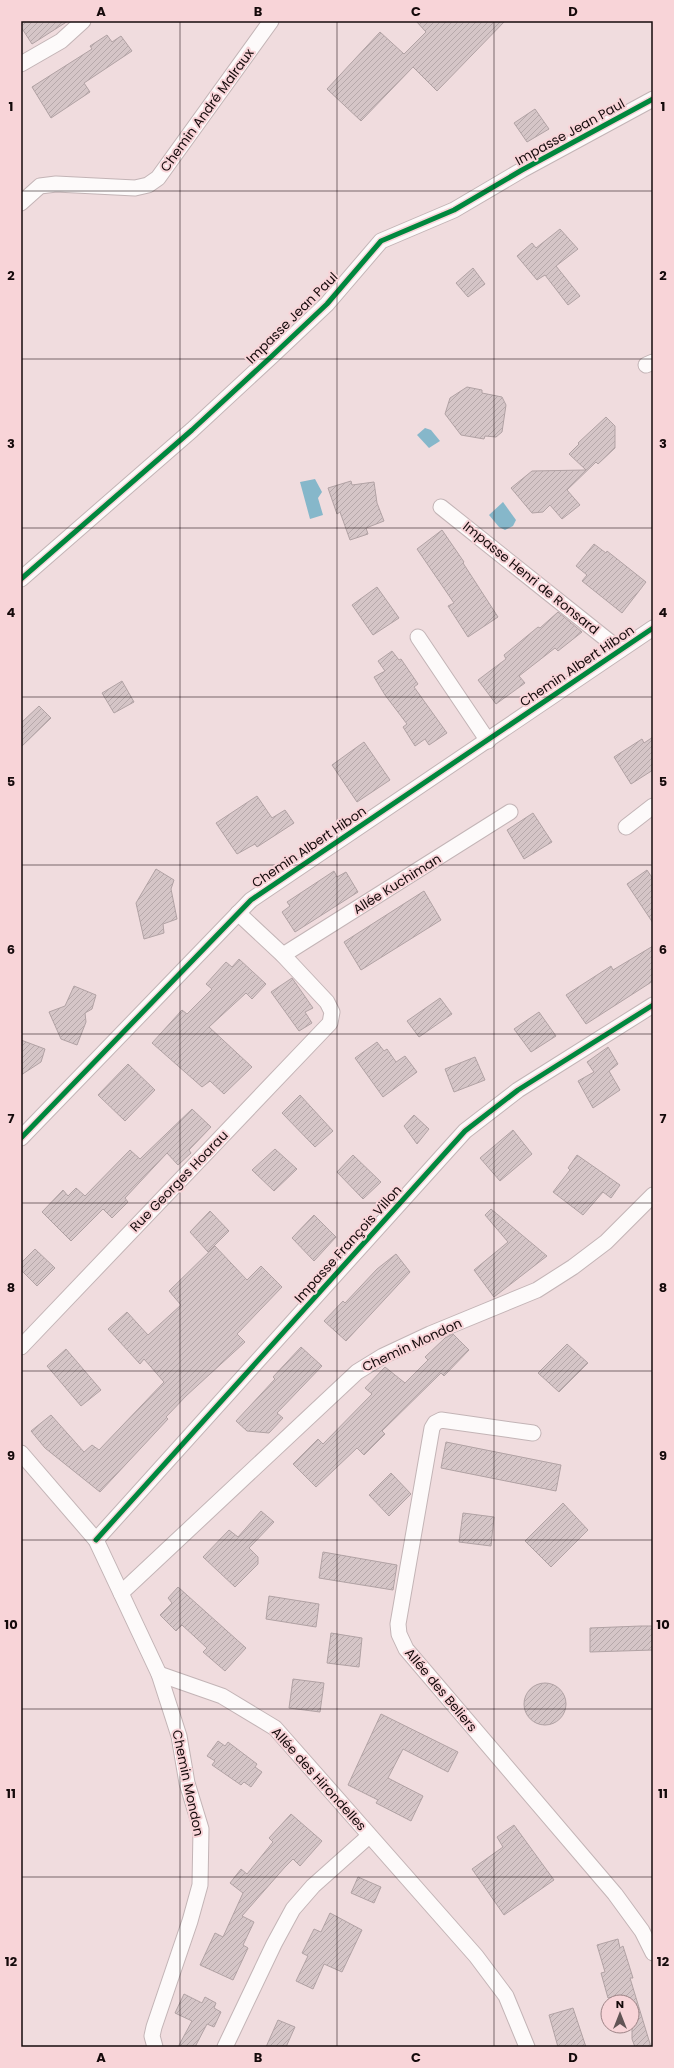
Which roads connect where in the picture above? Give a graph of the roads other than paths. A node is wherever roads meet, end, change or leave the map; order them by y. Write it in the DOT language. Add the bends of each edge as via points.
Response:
graph roads {
  1 [pos="83,21"];
  2 [pos="271,21"];
  3 [pos="21,64"];
  4 [pos="653,99"];
  5 [pos="21,203"];
  6 [pos="441,507"];
  7 [pos="21,579"];
  8 [pos="653,628"];
  9 [pos="418,637"];
  10 [pos="620,650"];
  11 [pos="488,741"];
  12 [pos="653,806"];
  13 [pos="510,812"];
  14 [pos="626,827"];
  15 [pos="238,913"];
  16 [pos="283,955"];
  17 [pos="653,1005"];
  18 [pos="21,1138"];
  19 [pos="653,1195"];
  20 [pos="21,1347"];
  21 [pos="533,1433"];
  22 [pos="21,1454"];
  23 [pos="96,1540"];
  24 [pos="121,1592"];
  25 [pos="159,1674"];
  26 [pos="369,1836"];
  27 [pos="653,1953"];
  28 [pos="154,2046"];
  29 [pos="225,2047"];
  30 [pos="527,2047"];
  1 -- 3 [label="street" via="61,41"];
  2 -- 5 [label="street, Chemin André Malraux" via="158,178 148,185 135,188 56,184 40,186"];
  4 -- 7 [label="street, Impasse Jean Paul" via="454,210 381,241 326,304 273,354 192,430"];
  6 -- 10 [label="street, Impasse Henri de Ronsard"];
  8 -- 10 [label="street, Chemin Albert Hibon"];
  9 -- 11 [label="street"];
  10 -- 11 [label="street, Chemin Albert Hibon"];
  11 -- 15 [label="street, Chemin Albert Hibon" via="265,888"];
  12 -- 14 [label="street"];
  13 -- 16 [label="street, Allée Kuchiman"];
  15 -- 16 [label="street"];
  15 -- 18 [label="street, Chemin Albert Hibon"];
  16 -- 20 [label="street, Rue Georges Hoarau" via="327,1002 332,1012 330,1023"];
  17 -- 23 [label="street, Impasse François Villon" via="518,1090 465,1131"];
  19 -- 24 [label="street, Chemin Mondon" via="606,1242 537,1290 430,1334 383,1356 357,1372"];
  21 -- 27 [label="street, Allée des Beliers" via="441,1420 435,1423 426,1460 398,1624 399,1634 406,1649 615,1894 642,1931"];
  22 -- 23 [label="street, Chemin Mondon"];
  23 -- 24 [label="street, Chemin Mondon"];
  24 -- 25 [label="street, Chemin Mondon"];
  25 -- 26 [label="street, Allée des Hirondelles" via="222,1696 275,1728"];
  25 -- 28 [label="street, Chemin Mondon" via="179,1736 187,1783 201,1829 202,1859 200,1884 190,1921 154,2027"];
  26 -- 29 [label="street, Allée des Hirondelles" via="314,1886 293,1909"];
  26 -- 30 [label="street, Allée des Hirondelles" via="476,1956 506,1996"];
}
